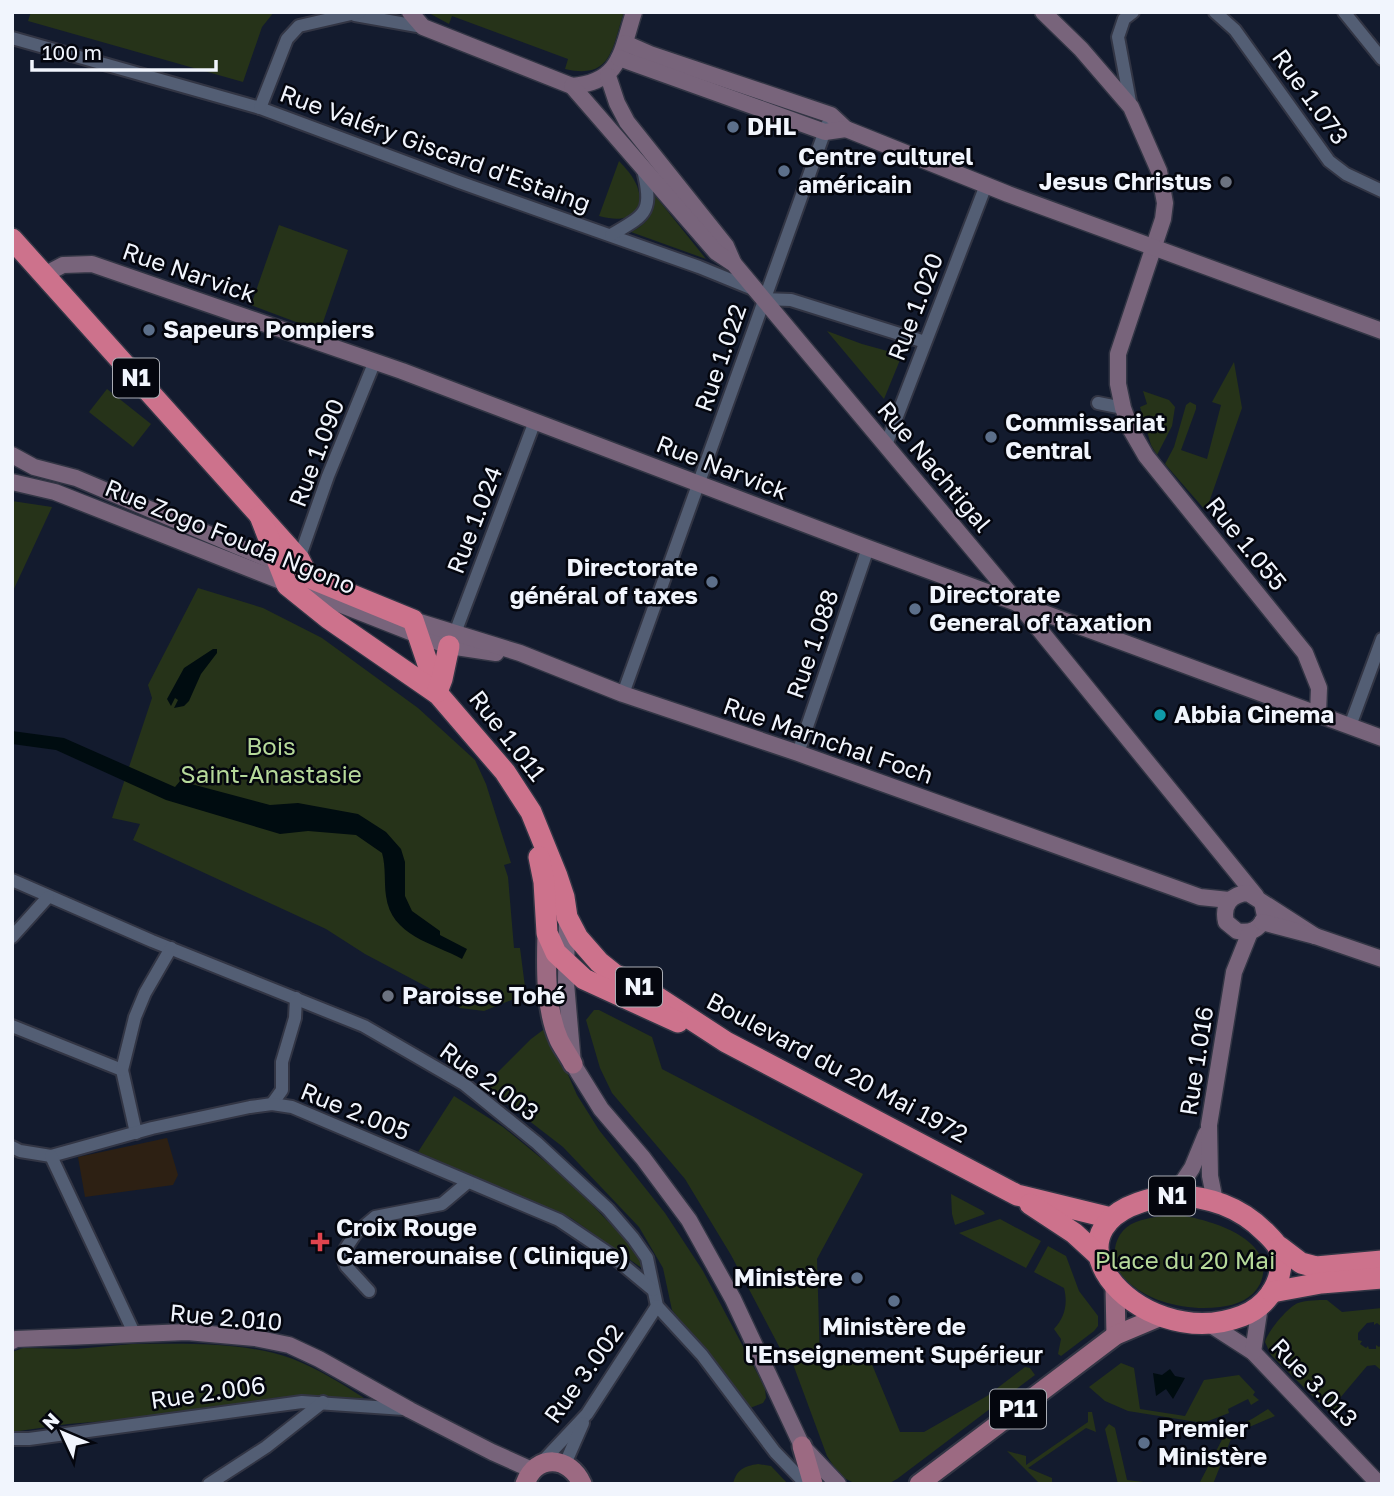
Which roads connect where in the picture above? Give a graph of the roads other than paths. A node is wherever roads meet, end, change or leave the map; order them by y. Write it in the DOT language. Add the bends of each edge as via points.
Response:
graph roads {
  1 [pos="410,12"];
  2 [pos="634,12"];
  3 [pos="1043,12"];
  4 [pos="1132,12"];
  5 [pos="1215,12"];
  6 [pos="1344,12"];
  7 [pos="358,13"];
  8 [pos="423,27"];
  9 [pos="12,38"];
  10 [pos="622,50"];
  11 [pos="1382,59"];
  12 [pos="608,76"];
  13 [pos="572,86"];
  14 [pos="1131,107"];
  15 [pos="260,108"];
  16 [pos="831,115"];
  17 [pos="846,129"];
  18 [pos="825,132"];
  19 [pos="642,166"];
  20 [pos="986,185"];
  21 [pos="1382,191"];
  22 [pos="611,235"];
  23 [pos="12,239"];
  24 [pos="1154,248"];
  25 [pos="734,264"];
  26 [pos="44,275"];
  27 [pos="760,295"];
  28 [pos="1382,331"];
  29 [pos="926,342"];
  30 [pos="374,361"];
  31 [pos="1098,403"];
  32 [pos="1123,408"];
  33 [pos="535,421"];
  34 [pos="886,445"];
  35 [pos="12,455"];
  36 [pos="12,464"];
  37 [pos="34,467"];
  38 [pos="19,483"];
  39 [pos="699,484"];
  40 [pos="55,492"];
  41 [pos="260,516"];
  42 [pos="868,548"];
  43 [pos="276,562"];
  44 [pos="304,568"];
  45 [pos="287,585"];
  46 [pos="1017,602"];
  47 [pos="416,627"];
  48 [pos="452,639"];
  49 [pos="1382,639"];
  50 [pos="520,653"];
  51 [pos="438,693"];
  52 [pos="623,694"];
  53 [pos="1318,714"];
  54 [pos="1350,726"];
  55 [pos="1382,738"];
  56 [pos="798,753"];
  57 [pos="531,813"];
  58 [pos="12,880"];
  59 [pos="48,897"];
  60 [pos="1240,906"];
  61 [pos="567,917"];
  62 [pos="1256,927"];
  63 [pos="547,933"];
  64 [pos="1315,936"];
  65 [pos="12,937"];
  66 [pos="172,948"];
  67 [pos="1382,959"];
  68 [pos="566,963"];
  69 [pos="1234,972"];
  70 [pos="296,998"];
  71 [pos="12,1026"];
  72 [pos="726,1042"];
  73 [pos="573,1064"];
  74 [pos="122,1070"];
  75 [pos="272,1104"];
  76 [pos="1209,1125"];
  77 [pos="136,1133"];
  78 [pos="12,1147"];
  79 [pos="51,1156"];
  80 [pos="468,1182"];
  81 [pos="1017,1195"];
  82 [pos="1174,1195"];
  83 [pos="1215,1201"];
  84 [pos="1111,1218"];
  85 [pos="1280,1247"];
  86 [pos="1098,1255"];
  87 [pos="1382,1261"];
  88 [pos="1382,1278"];
  89 [pos="1115,1287"];
  90 [pos="653,1290"];
  91 [pos="369,1291"];
  92 [pos="1266,1299"];
  93 [pos="657,1306"];
  94 [pos="1161,1316"];
  95 [pos="1208,1323"];
  96 [pos="135,1335"];
  97 [pos="1116,1335"];
  98 [pos="14,1340"];
  99 [pos="1253,1352"];
  100 [pos="323,1402"];
  101 [pos="410,1410"];
  102 [pos="587,1413"];
  103 [pos="12,1439"];
  104 [pos="802,1446"];
  105 [pos="565,1464"];
  106 [pos="530,1475"];
  107 [pos="209,1484"];
  108 [pos="582,1484"];
  109 [pos="806,1484"];
  110 [pos="813,1484"];
  111 [pos="838,1484"];
  112 [pos="919,1484"];
  113 [pos="1380,1484"];
  1 -- 8 [label="main road"];
  2 -- 10 [label="main road"];
  3 -- 14 [label="main road, Rue 1.055"];
  4 -- 14 [label="street" via="1124,19 1118,37"];
  5 -- 21 [label="street, Rue 1.073" via="1235,30 1329,161"];
  6 -- 11 [label="street"];
  7 -- 8 [label="street"];
  7 -- 15 [label="street" via="299,26 292,32"];
  8 -- 13 [label="main road"];
  9 -- 15 [label="street, Rue Valéry Giscard d'Estaing"];
  10 -- 12 [label="main road"];
  10 -- 16 [label="main road" via="650,54"];
  10 -- 18 [label="main road"];
  12 -- 13 [label="main road" via="591,85"];
  12 -- 25 [label="main road" via="628,122 726,246"];
  13 -- 19 [label="main road, Rue Nachtigal"];
  14 -- 24 [label="main road, Rue 1.055" via="1159,171 1165,203"];
  15 -- 22 [label="street, Rue Valéry Giscard d'Estaing"];
  16 -- 17 [label="main road"];
  16 -- 18 [label="street, Rue 1.022"];
  17 -- 18 [label="main road"];
  17 -- 20 [label="main road"];
  18 -- 27 [label="street, Rue 1.022"];
  19 -- 22 [label="street" via="648,196 643,213"];
  19 -- 25 [label="main road, Rue Nachtigal" via="716,252"];
  20 -- 24 [label="main road"];
  20 -- 29 [label="street, Rue 1.020"];
  22 -- 27 [label="street, Rue Valéry Giscard d'Estaing"];
  23 -- 26 [label="highway, N1"];
  24 -- 28 [label="main road"];
  24 -- 32 [label="main road, Rue 1.055" via="1118,354"];
  25 -- 27 [label="main road, Rue Nachtigal"];
  26 -- 30 [label="main road, Rue Narvick" via="63,265 92,264"];
  26 -- 41 [label="highway, N1"];
  27 -- 29 [label="street, Rue Valéry Giscard d'Estaing"];
  27 -- 34 [label="main road, Rue Nachtigal"];
  27 -- 39 [label="street, Rue 1.022"];
  29 -- 34 [label="street, Rue 1.020"];
  30 -- 33 [label="main road, Rue Narvick"];
  30 -- 44 [label="street, Rue 1.090" via="328,476"];
  31 -- 32 [label="street"];
  32 -- 53 [label="main road, Rue 1.055" via="1146,456 1306,653 1319,688"];
  33 -- 39 [label="main road, Rue Narvick"];
  33 -- 48 [label="street, Rue 1.024"];
  34 -- 46 [label="main road, Rue Nachtigal"];
  35 -- 37 [label="main road, Rue Zogo Fouda Ngono"];
  36 -- 37 [label="main road"];
  37 -- 40 [label="main road, Rue Zogo Fouda Ngono"];
  37 -- 43 [label="main road, Rue Zogo Fouda Ngono" via="76,478"];
  38 -- 40 [label="main road"];
  39 -- 42 [label="main road, Rue Narvick"];
  39 -- 52 [label="street, Rue 1.022"];
  40 -- 45 [label="main road, Rue Zogo Fouda Ngono"];
  41 -- 43 [label="highway, N1"];
  41 -- 44 [label="highway, N1"];
  42 -- 46 [label="main road, Rue Narvick"];
  42 -- 56 [label="street, Rue 1.088"];
  43 -- 44 [label="main road, Rue Zogo Fouda Ngono"];
  43 -- 45 [label="highway, N1"];
  44 -- 47 [label="highway, N1"];
  45 -- 47 [label="main road, Rue Zogo Fouda Ngono"];
  45 -- 51 [label="highway, N1"];
  46 -- 53 [label="main road, Rue Narvick"];
  46 -- 60 [label="main road, Rue Nachtigal" via="1238,875"];
  47 -- 48 [label="main road, Rue Zogo Fouda Ngono"];
  47 -- 51 [label="highway, N1"];
  48 -- 50 [label="main road, Rue Zogo Fouda Ngono" via="485,653"];
  48 -- 51 [label="highway"];
  49 -- 54 [label="street"];
  50 -- 52 [label="main road, Rue Marnchal Foch"];
  51 -- 57 [label="highway, Rue 1.011 / N1" via="490,753"];
  52 -- 56 [label="main road, Rue Marnchal Foch"];
  53 -- 54 [label="main road, Rue Narvick"];
  54 -- 55 [label="main road, Rue Narvick"];
  56 -- 60 [label="main road, Rue Marnchal Foch" via="1200,897"];
  57 -- 61 [label="highway, Rue 1.011 / N1" via="564,897"];
  57 -- 63 [label="highway, Rue 1.011 / N1" via="544,882"];
  58 -- 59 [label="street, Rue 2.003"];
  59 -- 65 [label="street"];
  59 -- 66 [label="street, Rue 2.003"];
  60 -- 62 [label="main road" via="1264,909"];
  60 -- 62 [label="main road, Rue Marnchal Foch" via="1237,932"];
  60 -- 64 [label="main road"];
  60 -- 69 [label="main road"];
  61 -- 68 [label="main road"];
  61 -- 72 [label="highway, Boulevard du 20 Mai 1972 / N1" via="578,938 614,974"];
  62 -- 64 [label="main road, Rue Marnchal Foch"];
  62 -- 69 [label="main road, Rue 1.016"];
  63 -- 68 [label="highway, N1"];
  63 -- 73 [label="main road" via="550,1006 558,1038"];
  64 -- 67 [label="main road"];
  66 -- 70 [label="street, Rue 2.003"];
  66 -- 74 [label="street" via="145,992"];
  68 -- 72 [label="highway, N1" via="604,989"];
  68 -- 73 [label="main road"];
  69 -- 76 [label="main road, Rue 1.016"];
  70 -- 75 [label="street" via="282,1062 282,1090"];
  70 -- 90 [label="street, Rue 2.003" via="364,1026 415,1054 464,1084 537,1143 633,1238 647,1258"];
  71 -- 74 [label="street"];
  72 -- 81 [label="highway, Boulevard du 20 Mai 1972 / N1"];
  73 -- 104 [label="main road" via="601,1109 689,1220 733,1299"];
  74 -- 77 [label="street"];
  75 -- 77 [label="street, Rue 2.005"];
  75 -- 80 [label="street, Rue 2.005" via="292,1107"];
  76 -- 82 [label="main road" via="1192,1168"];
  76 -- 83 [label="main road, Rue 1.016"];
  77 -- 79 [label="street, Rue 2.005"];
  78 -- 79 [label="street, Rue 2.005"];
  79 -- 96 [label="street"];
  80 -- 90 [label="street, Rue 2.005" via="559,1220"];
  80 -- 91 [label="street" via="442,1204 374,1217 356,1233 343,1258"];
  81 -- 84 [label="highway, Boulevard du 20 Mai 1972 / N1"];
  81 -- 86 [label="highway"];
  82 -- 83 [label="highway, N1"];
  82 -- 84 [label="highway, N1" via="1141,1202"];
  83 -- 85 [label="highway, N1" via="1241,1212"];
  84 -- 86 [label="highway" via="1100,1236"];
  85 -- 87 [label="highway, N1" via="1301,1263 1316,1267"];
  85 -- 92 [label="highway" via="1282,1262"];
  86 -- 89 [label="highway"];
  88 -- 92 [label="highway" via="1321,1283"];
  89 -- 94 [label="highway"];
  89 -- 97 [label="main road"];
  90 -- 93 [label="street, Rue 2.003"];
  92 -- 95 [label="highway" via="1230,1320"];
  92 -- 99 [label="main road"];
  93 -- 102 [label="street, Rue 3.002"];
  93 -- 109 [label="street, Rue 2.003"];
  94 -- 95 [label="highway"];
  94 -- 97 [label="main road, P11"];
  95 -- 99 [label="main road, Rue 3.013"];
  96 -- 98 [label="main road, Rue 2.010"];
  96 -- 101 [label="main road, Rue 2.010" via="187,1332 289,1345"];
  97 -- 112 [label="main road, P11"];
  99 -- 113 [label="main road, Rue 3.013"];
  100 -- 101 [label="street, Rue 2.006"];
  100 -- 103 [label="street, Rue 2.006"];
  100 -- 107 [label="street"];
  101 -- 106 [label="main road, Rue 2.010"];
  102 -- 105 [label="street"];
  102 -- 106 [label="street, Rue 3.002"];
  104 -- 110 [label="main road"];
  104 -- 111 [label="main road"];
  105 -- 106 [label="main road" via="553,1461"];
  105 -- 108 [label="main road"];
}
